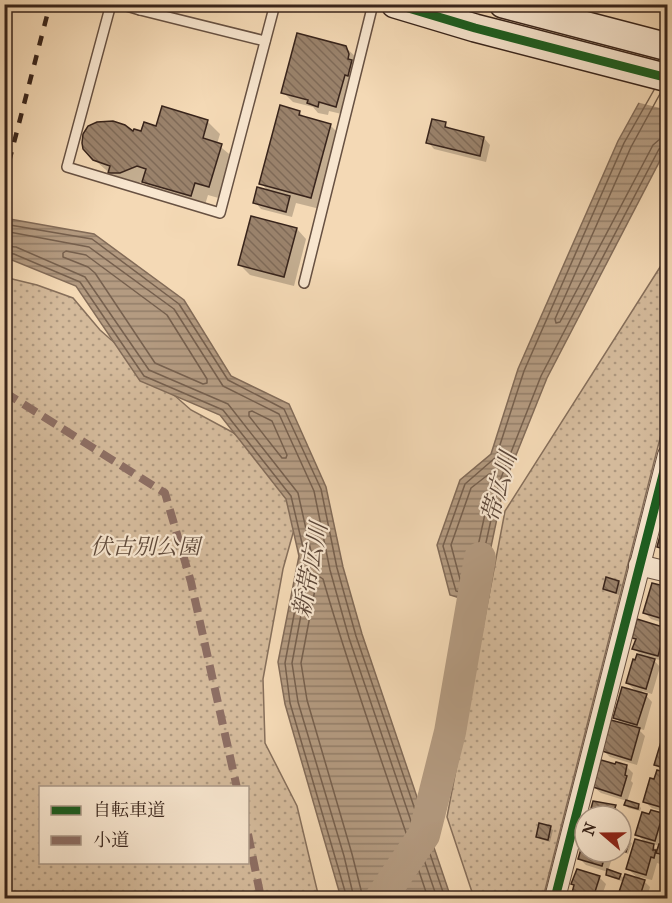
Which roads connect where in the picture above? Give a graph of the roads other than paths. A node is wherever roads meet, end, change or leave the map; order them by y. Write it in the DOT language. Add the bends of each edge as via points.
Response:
graph roads {
  1 [pos="111,4"];
  2 [pos="120,4"];
  3 [pos="275,4"];
  4 [pos="373,4"];
  5 [pos="395,4"];
  6 [pos="503,4"];
  7 [pos="141,7"];
  8 [pos="478,16"];
  9 [pos="265,41"];
  10 [pos="668,46"];
  11 [pos="668,78"];
  12 [pos="304,283"];
  13 [pos="668,455"];
  14 [pos="639,565"];
  15 [pos="668,572"];
  16 [pos="555,898"];
  1 -- 9 [label="lane" via="67,167 220,213"];
  2 -- 7 [label="lane"];
  3 -- 9 [label="lane"];
  4 -- 12 [label="lane"];
  5 -- 8 [label="street"];
  6 -- 10 [label="street"];
  7 -- 9 [label="lane"];
  8 -- 11 [label="street"];
  13 -- 14 [label="street"];
  14 -- 15 [label="street"];
  14 -- 16 [label="street"];
}
